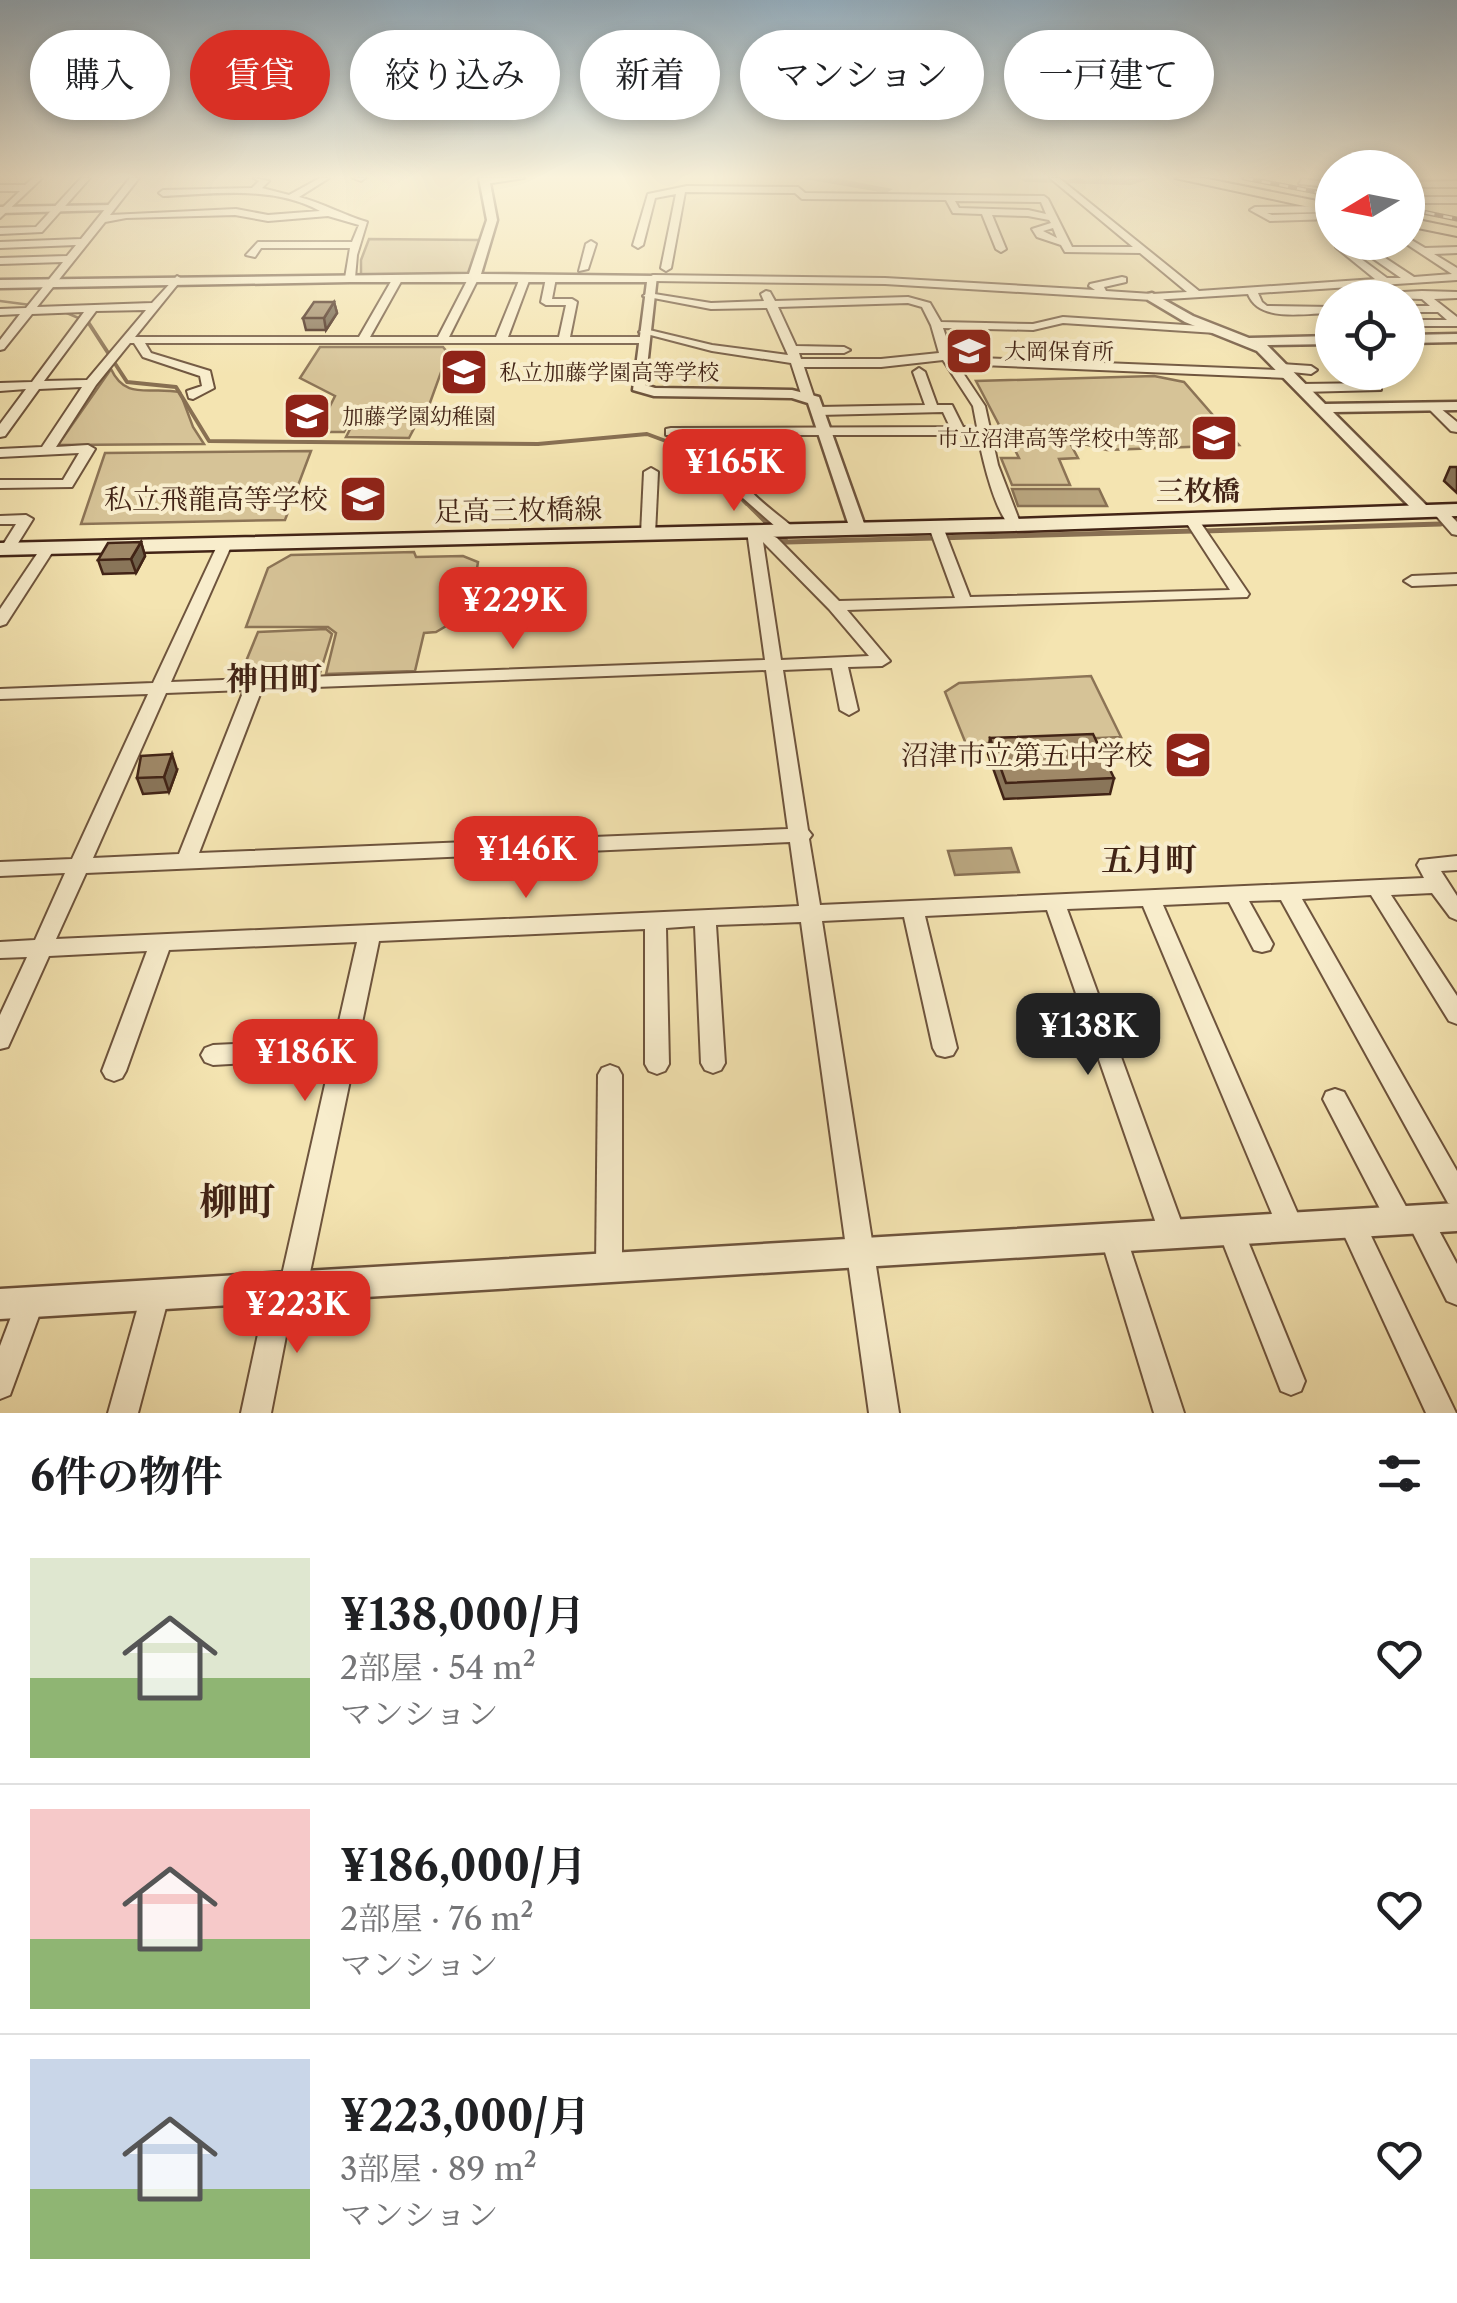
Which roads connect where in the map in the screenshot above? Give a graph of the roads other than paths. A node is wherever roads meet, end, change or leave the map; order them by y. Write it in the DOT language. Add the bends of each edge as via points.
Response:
graph roads {
  1 [pos="81,244"];
  2 [pos="356,244"];
  3 [pos="484,244"];
  4 [pos="591,244"];
  5 [pos="671,244"];
  6 [pos="1000,244"];
  7 [pos="1065,244"];
  8 [pos="1136,244"];
  9 [pos="1002,249"];
  10 [pos="354,250"];
  11 [pos="1144,250"];
  12 [pos="1457,250"];
  13 [pos="1425,251"];
  14 [pos="1425,252"];
  15 [pos="68,259"];
  16 [pos="1357,260"];
  17 [pos="1382,260"];
  18 [pos="0,261"];
  19 [pos="666,268"];
  20 [pos="583,269"];
  21 [pos="1457,275"];
  22 [pos="474,277"];
  23 [pos="350,278"];
  24 [pos="398,278"];
  25 [pos="525,278"];
  26 [pos="551,278"];
  27 [pos="653,278"];
  28 [pos="177,279"];
  29 [pos="766,279"];
  30 [pos="1408,279"];
  31 [pos="856,280"];
  32 [pos="1383,280"];
  33 [pos="1396,280"];
  34 [pos="900,282"];
  35 [pos="50,283"];
  36 [pos="0,284"];
  37 [pos="1315,286"];
  38 [pos="1049,289"];
  39 [pos="1251,290"];
  40 [pos="1198,294"];
  41 [pos="1457,295"];
  42 [pos="648,296"];
  43 [pos="1425,296"];
  44 [pos="1152,297"];
  45 [pos="860,300"];
  46 [pos="905,300"];
  47 [pos="769,302"];
  48 [pos="154,306"];
  49 [pos="92,308"];
  50 [pos="1442,309"];
  51 [pos="1457,309"];
  52 [pos="996,310"];
  53 [pos="1315,310"];
  54 [pos="1425,310"];
  55 [pos="29,311"];
  56 [pos="0,312"];
  57 [pos="1066,320"];
  58 [pos="1457,322"];
  59 [pos="937,325"];
  60 [pos="1004,327"];
  61 [pos="1216,330"];
  62 [pos="1425,330"];
  63 [pos="1425,335"];
  64 [pos="644,336"];
  65 [pos="1457,338"];
  66 [pos="362,339"];
  67 [pos="442,339"];
  68 [pos="501,339"];
  69 [pos="564,339"];
  70 [pos="132,340"];
  71 [pos="1315,340"];
  72 [pos="1250,342"];
  73 [pos="0,347"];
  74 [pos="844,350"];
  75 [pos="795,357"];
  76 [pos="948,358"];
  77 [pos="1311,370"];
  78 [pos="1284,371"];
  79 [pos="919,372"];
  80 [pos="90,384"];
  81 [pos="35,386"];
  82 [pos="0,387"];
  83 [pos="1300,388"];
  84 [pos="1315,388"];
  85 [pos="194,395"];
  86 [pos="814,404"];
  87 [pos="1434,406"];
  88 [pos="1457,406"];
  89 [pos="934,408"];
  90 [pos="1320,408"];
  91 [pos="1456,428"];
  92 [pos="825,431"];
  93 [pos="950,431"];
  94 [pos="984,431"];
  95 [pos="671,432"];
  96 [pos="0,433"];
  97 [pos="47,450"];
  98 [pos="0,452"];
  99 [pos="728,459"];
  100 [pos="651,472"];
  101 [pos="0,484"];
  102 [pos="1439,510"];
  103 [pos="1190,519"];
  104 [pos="0,520"];
  105 [pos="1014,525"];
  106 [pos="858,529"];
  107 [pos="770,531"];
  108 [pos="1457,531"];
  109 [pos="648,534"];
  110 [pos="939,535"];
  111 [pos="224,544"];
  112 [pos="4,548"];
  113 [pos="48,548"];
  114 [pos="1457,579"];
  115 [pos="1412,581"];
  116 [pos="964,602"];
  117 [pos="835,606"];
  118 [pos="0,620"];
  119 [pos="839,663"];
  120 [pos="774,666"];
  121 [pos="255,684"];
  122 [pos="160,688"];
  123 [pos="0,694"];
  124 [pos="850,710"];
  125 [pos="802,835"];
  126 [pos="186,861"];
  127 [pos="1457,862"];
  128 [pos="82,866"];
  129 [pos="0,870"];
  130 [pos="1438,884"];
  131 [pos="1376,887"];
  132 [pos="1287,891"];
  133 [pos="1235,894"];
  134 [pos="1150,898"];
  135 [pos="1054,902"];
  136 [pos="913,909"];
  137 [pos="1457,912"];
  138 [pos="811,914"];
  139 [pos="705,918"];
  140 [pos="655,920"];
  141 [pos="370,933"];
  142 [pos="161,942"];
  143 [pos="1262,944"];
  144 [pos="42,948"];
  145 [pos="0,950"];
  146 [pos="1457,1015"];
  147 [pos="0,1040"];
  148 [pos="345,1048"];
  149 [pos="945,1048"];
  150 [pos="214,1054"];
  151 [pos="713,1063"];
  152 [pos="656,1064"];
  153 [pos="114,1071"];
  154 [pos="610,1075"];
  155 [pos="1335,1099"];
  156 [pos="1457,1195"];
  157 [pos="1457,1218"];
  158 [pos="1410,1220"];
  159 [pos="1352,1224"];
  160 [pos="1290,1228"];
  161 [pos="1232,1233"];
  162 [pos="1173,1236"];
  163 [pos="1114,1238"];
  164 [pos="862,1254"];
  165 [pos="609,1268"];
  166 [pos="288,1288"];
  167 [pos="1457,1292"];
  168 [pos="155,1296"];
  169 [pos="15,1303"];
  170 [pos="1291,1381"];
  171 [pos="0,1385"];
  172 [pos="122,1413"];
  173 [pos="256,1413"];
  174 [pos="884,1413"];
  175 [pos="1168,1413"];
  176 [pos="1441,1413"];
  1 -- 15 [label="street"];
  2 -- 10 [label="street"];
  3 -- 22 [label="street"];
  4 -- 20 [label="street"];
  5 -- 19 [label="street"];
  6 -- 9 [label="street"];
  7 -- 11 [label="street" via="1068,250"];
  8 -- 11 [label="street"];
  10 -- 10 [label="street" via="258,245 251,255"];
  10 -- 23 [label="street"];
  11 -- 40 [label="street"];
  12 -- 13 [label="street"];
  14 -- 21 [label="street"];
  15 -- 18 [label="street"];
  15 -- 35 [label="street"];
  16 -- 32 [label="street"];
  17 -- 30 [label="street"];
  21 -- 30 [label="street"];
  22 -- 24 [label="street"];
  22 -- 25 [label="street"];
  22 -- 67 [label="street"];
  23 -- 24 [label="street"];
  23 -- 28 [label="street"];
  24 -- 66 [label="street"];
  25 -- 26 [label="street"];
  25 -- 68 [label="street"];
  26 -- 27 [label="street"];
  26 -- 69 [label="street" via="546,302 572,302"];
  27 -- 29 [label="street"];
  27 -- 42 [label="street"];
  28 -- 35 [label="street"];
  28 -- 48 [label="street"];
  29 -- 31 [label="street"];
  29 -- 47 [label="street"];
  30 -- 33 [label="street"];
  31 -- 34 [label="street"];
  31 -- 45 [label="street"];
  34 -- 38 [label="street"];
  34 -- 46 [label="street"];
  35 -- 36 [label="street"];
  35 -- 55 [label="street"];
  37 -- 39 [label="street"];
  38 -- 44 [label="street"];
  38 -- 57 [label="street"];
  39 -- 40 [label="street"];
  39 -- 53 [label="street" via="1265,310"];
  40 -- 44 [label="street"];
  41 -- 43 [label="street"];
  42 -- 47 [label="street" via="698,306"];
  42 -- 64 [label="street"];
  43 -- 50 [label="street"];
  44 -- 61 [label="street"];
  45 -- 46 [label="street"];
  45 -- 47 [label="street"];
  46 -- 59 [label="street" via="926,305"];
  47 -- 75 [label="street"];
  48 -- 49 [label="street"];
  48 -- 70 [label="street"];
  49 -- 55 [label="street"];
  49 -- 81 [label="street"];
  50 -- 51 [label="street"];
  50 -- 54 [label="street"];
  50 -- 58 [label="street"];
  52 -- 60 [label="street"];
  55 -- 56 [label="street"];
  55 -- 73 [label="street"];
  57 -- 60 [label="street"];
  57 -- 61 [label="street" via="1164,332"];
  58 -- 62 [label="street"];
  59 -- 60 [label="street"];
  59 -- 76 [label="street"];
  61 -- 72 [label="street"];
  63 -- 65 [label="street"];
  64 -- 69 [label="street"];
  64 -- 75 [label="street"];
  64 -- 86 [label="street" via="638,387 644,391"];
  66 -- 67 [label="street"];
  66 -- 70 [label="street"];
  67 -- 68 [label="street"];
  68 -- 69 [label="street"];
  70 -- 80 [label="street"];
  70 -- 85 [label="street" via="147,355 206,374 208,388"];
  71 -- 72 [label="street"];
  72 -- 78 [label="street"];
  74 -- 75 [label="street"];
  75 -- 76 [label="street" via="881,363"];
  75 -- 86 [label="street"];
  76 -- 78 [label="street"];
  76 -- 94 [label="street" via="979,406"];
  77 -- 78 [label="street"];
  78 -- 83 [label="street"];
  79 -- 89 [label="street"];
  80 -- 81 [label="street"];
  80 -- 97 [label="street"];
  81 -- 82 [label="street"];
  81 -- 96 [label="street"];
  83 -- 84 [label="street"];
  83 -- 90 [label="street"];
  86 -- 89 [label="street"];
  86 -- 92 [label="street"];
  87 -- 88 [label="street"];
  87 -- 90 [label="street"];
  87 -- 91 [label="street"];
  89 -- 93 [label="street"];
  90 -- 102 [label="street"];
  92 -- 93 [label="street"];
  92 -- 95 [label="street"];
  92 -- 106 [label="street"];
  93 -- 94 [label="street"];
  94 -- 105 [label="street"];
  97 -- 98 [label="street"];
  97 -- 101 [label="street" via="88,449 67,484"];
  99 -- 107 [label="street"];
  100 -- 109 [label="street"];
  102 -- 103 [label="main road, 足高三枚橋線"];
  102 -- 108 [label="street"];
  103 -- 105 [label="main road, 足高三枚橋線"];
  103 -- 116 [label="street" via="1241,594"];
  104 -- 112 [label="street" via="26,519"];
  105 -- 110 [label="main road, 足高三枚橋線"];
  106 -- 107 [label="main road, 足高三枚橋線"];
  106 -- 110 [label="main road, 足高三枚橋線"];
  107 -- 109 [label="main road, 足高三枚橋線"];
  107 -- 117 [label="street" via="772,542"];
  107 -- 120 [label="street"];
  109 -- 111 [label="main road, 足高三枚橋線"];
  110 -- 116 [label="street"];
  111 -- 113 [label="main road, 足高三枚橋線"];
  111 -- 122 [label="street"];
  112 -- 113 [label="main road, 足高三枚橋線"];
  113 -- 118 [label="street"];
  114 -- 115 [label="street"];
  116 -- 117 [label="street"];
  117 -- 119 [label="street" via="882,662"];
  119 -- 120 [label="street"];
  119 -- 124 [label="street"];
  120 -- 121 [label="street"];
  120 -- 125 [label="street"];
  121 -- 122 [label="street"];
  121 -- 126 [label="street"];
  122 -- 123 [label="street"];
  122 -- 128 [label="street"];
  125 -- 126 [label="street"];
  125 -- 138 [label="street"];
  126 -- 128 [label="street"];
  127 -- 130 [label="street" via="1427,865"];
  128 -- 129 [label="street"];
  128 -- 144 [label="street"];
  130 -- 131 [label="street"];
  130 -- 137 [label="street"];
  131 -- 132 [label="street"];
  131 -- 146 [label="street"];
  132 -- 133 [label="street"];
  132 -- 156 [label="street"];
  133 -- 134 [label="street"];
  133 -- 143 [label="street"];
  134 -- 135 [label="street"];
  134 -- 160 [label="street"];
  135 -- 136 [label="street"];
  135 -- 162 [label="street"];
  136 -- 138 [label="street"];
  136 -- 149 [label="street"];
  138 -- 139 [label="street"];
  138 -- 164 [label="street"];
  139 -- 140 [label="street"];
  139 -- 151 [label="street"];
  140 -- 141 [label="street"];
  140 -- 152 [label="street"];
  141 -- 142 [label="street"];
  141 -- 148 [label="street"];
  142 -- 144 [label="street"];
  142 -- 153 [label="street"];
  144 -- 145 [label="street"];
  144 -- 147 [label="street"];
  148 -- 150 [label="street"];
  148 -- 166 [label="street"];
  154 -- 165 [label="street"];
  155 -- 158 [label="street"];
  157 -- 158 [label="street"];
  158 -- 159 [label="street"];
  158 -- 167 [label="street"];
  159 -- 160 [label="street"];
  159 -- 176 [label="street"];
  160 -- 161 [label="street"];
  161 -- 162 [label="street"];
  161 -- 170 [label="street"];
  162 -- 163 [label="street"];
  163 -- 164 [label="street"];
  163 -- 175 [label="street"];
  164 -- 165 [label="street"];
  164 -- 174 [label="street"];
  165 -- 166 [label="street"];
  166 -- 168 [label="street"];
  166 -- 173 [label="street"];
  168 -- 169 [label="street"];
  168 -- 172 [label="street"];
  169 -- 171 [label="street"];
}
